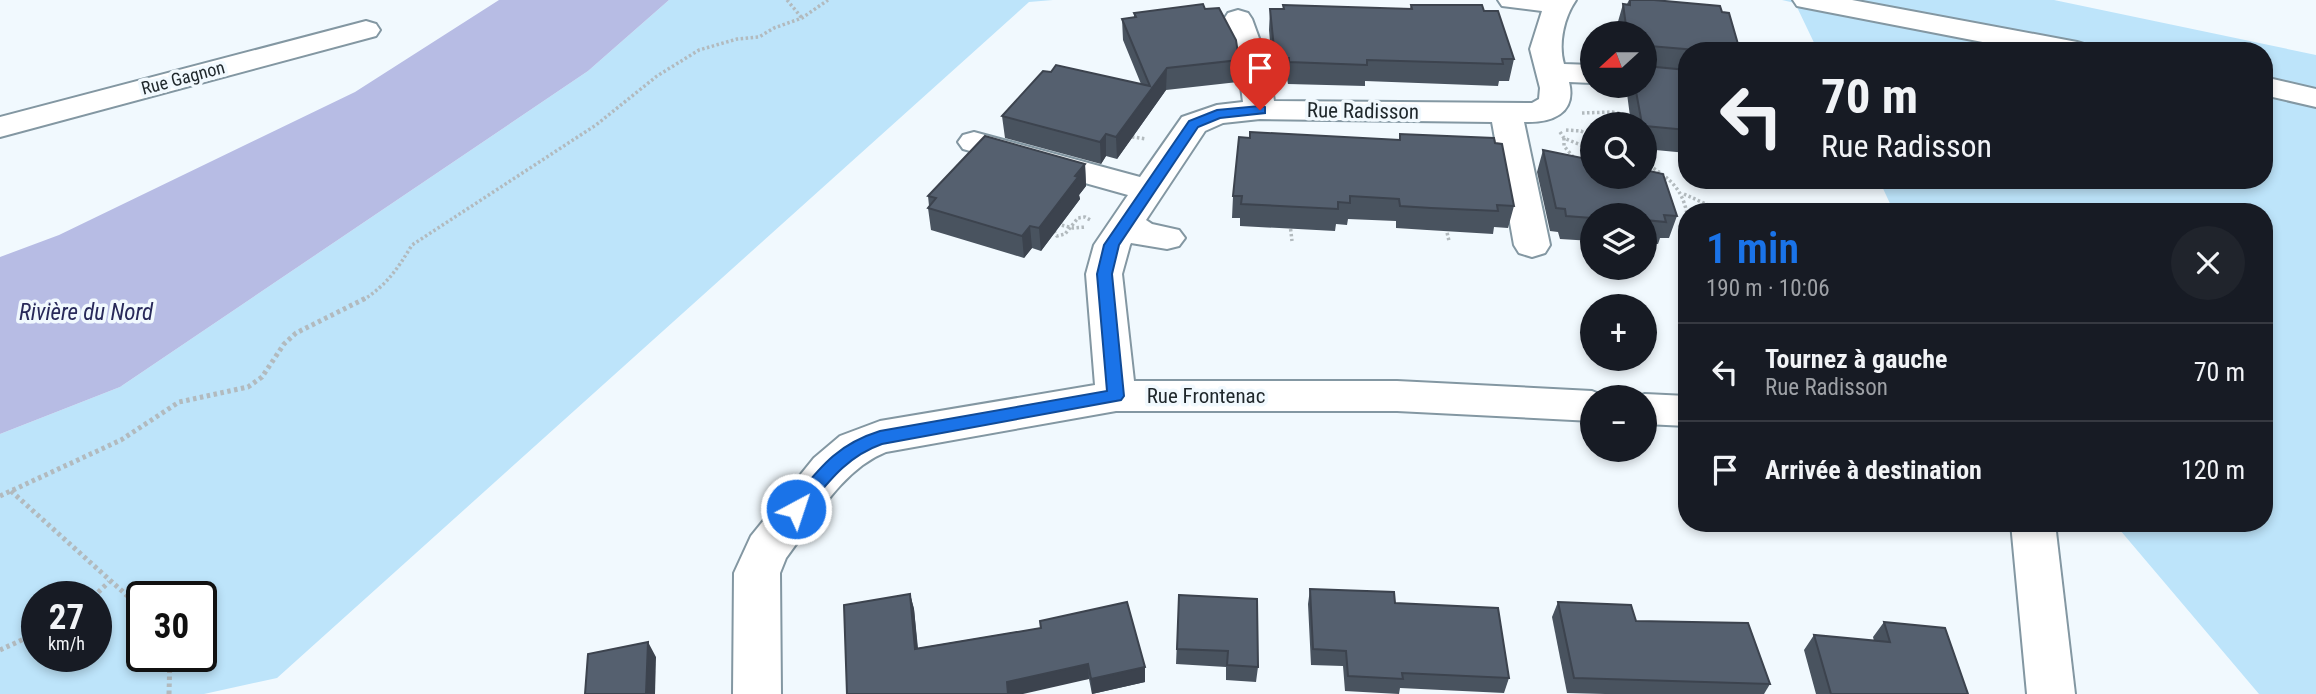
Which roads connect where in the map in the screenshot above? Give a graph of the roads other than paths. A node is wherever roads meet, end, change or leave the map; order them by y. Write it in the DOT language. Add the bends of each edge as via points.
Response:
graph roads {
  1 [pos="1512,0"];
  2 [pos="1807,0"];
  3 [pos="1560,2"];
  4 [pos="1238,19"];
  5 [pos="366,30"];
  6 [pos="2029,42"];
  7 [pos="1580,83"];
  8 [pos="2273,88"];
  9 [pos="2316,98"];
  10 [pos="0,103"];
  11 [pos="1551,104"];
  12 [pos="1260,110"];
  13 [pos="45,115"];
  14 [pos="1504,115"];
  15 [pos="0,127"];
  16 [pos="974,142"];
  17 [pos="1148,190"];
  18 [pos="1111,223"];
  19 [pos="1167,238"];
  20 [pos="1532,245"];
  21 [pos="1116,396"];
  22 [pos="1580,405"];
  23 [pos="1657,410"];
  24 [pos="1678,411"];
  25 [pos="2034,532"];
  26 [pos="757,694"];
  27 [pos="2051,694"];
  1 -- 3 [label="street"];
  2 -- 6 [label="street"];
  3 -- 11 [label="street" via="1545,49"];
  4 -- 12 [label="street" via="1253,62"];
  5 -- 13 [label="street, Rue Gagnon"];
  7 -- 11 [label="street, Rue Radisson"];
  8 -- 9 [label="street"];
  10 -- 13 [label="street"];
  11 -- 14 [label="street, Rue Radisson"];
  12 -- 14 [label="street, Rue Radisson"];
  12 -- 17 [label="street, Rue Radisson" via="1217,114 1193,124"];
  13 -- 15 [label="street, Rue Gagnon"];
  14 -- 20 [label="street"];
  16 -- 17 [label="street"];
  17 -- 18 [label="street, Rue Radisson"];
  18 -- 19 [label="street"];
  18 -- 21 [label="street, Rue Radisson" via="1112,245 1104,274"];
  21 -- 22 [label="street, Rue Frontenac" via="1397,396"];
  21 -- 26 [label="street, Rue Frontenac" via="926,428 855,447 828,470 766,549 757,573"];
  23 -- 24 [label="street"];
  25 -- 27 [label="street"];
}
